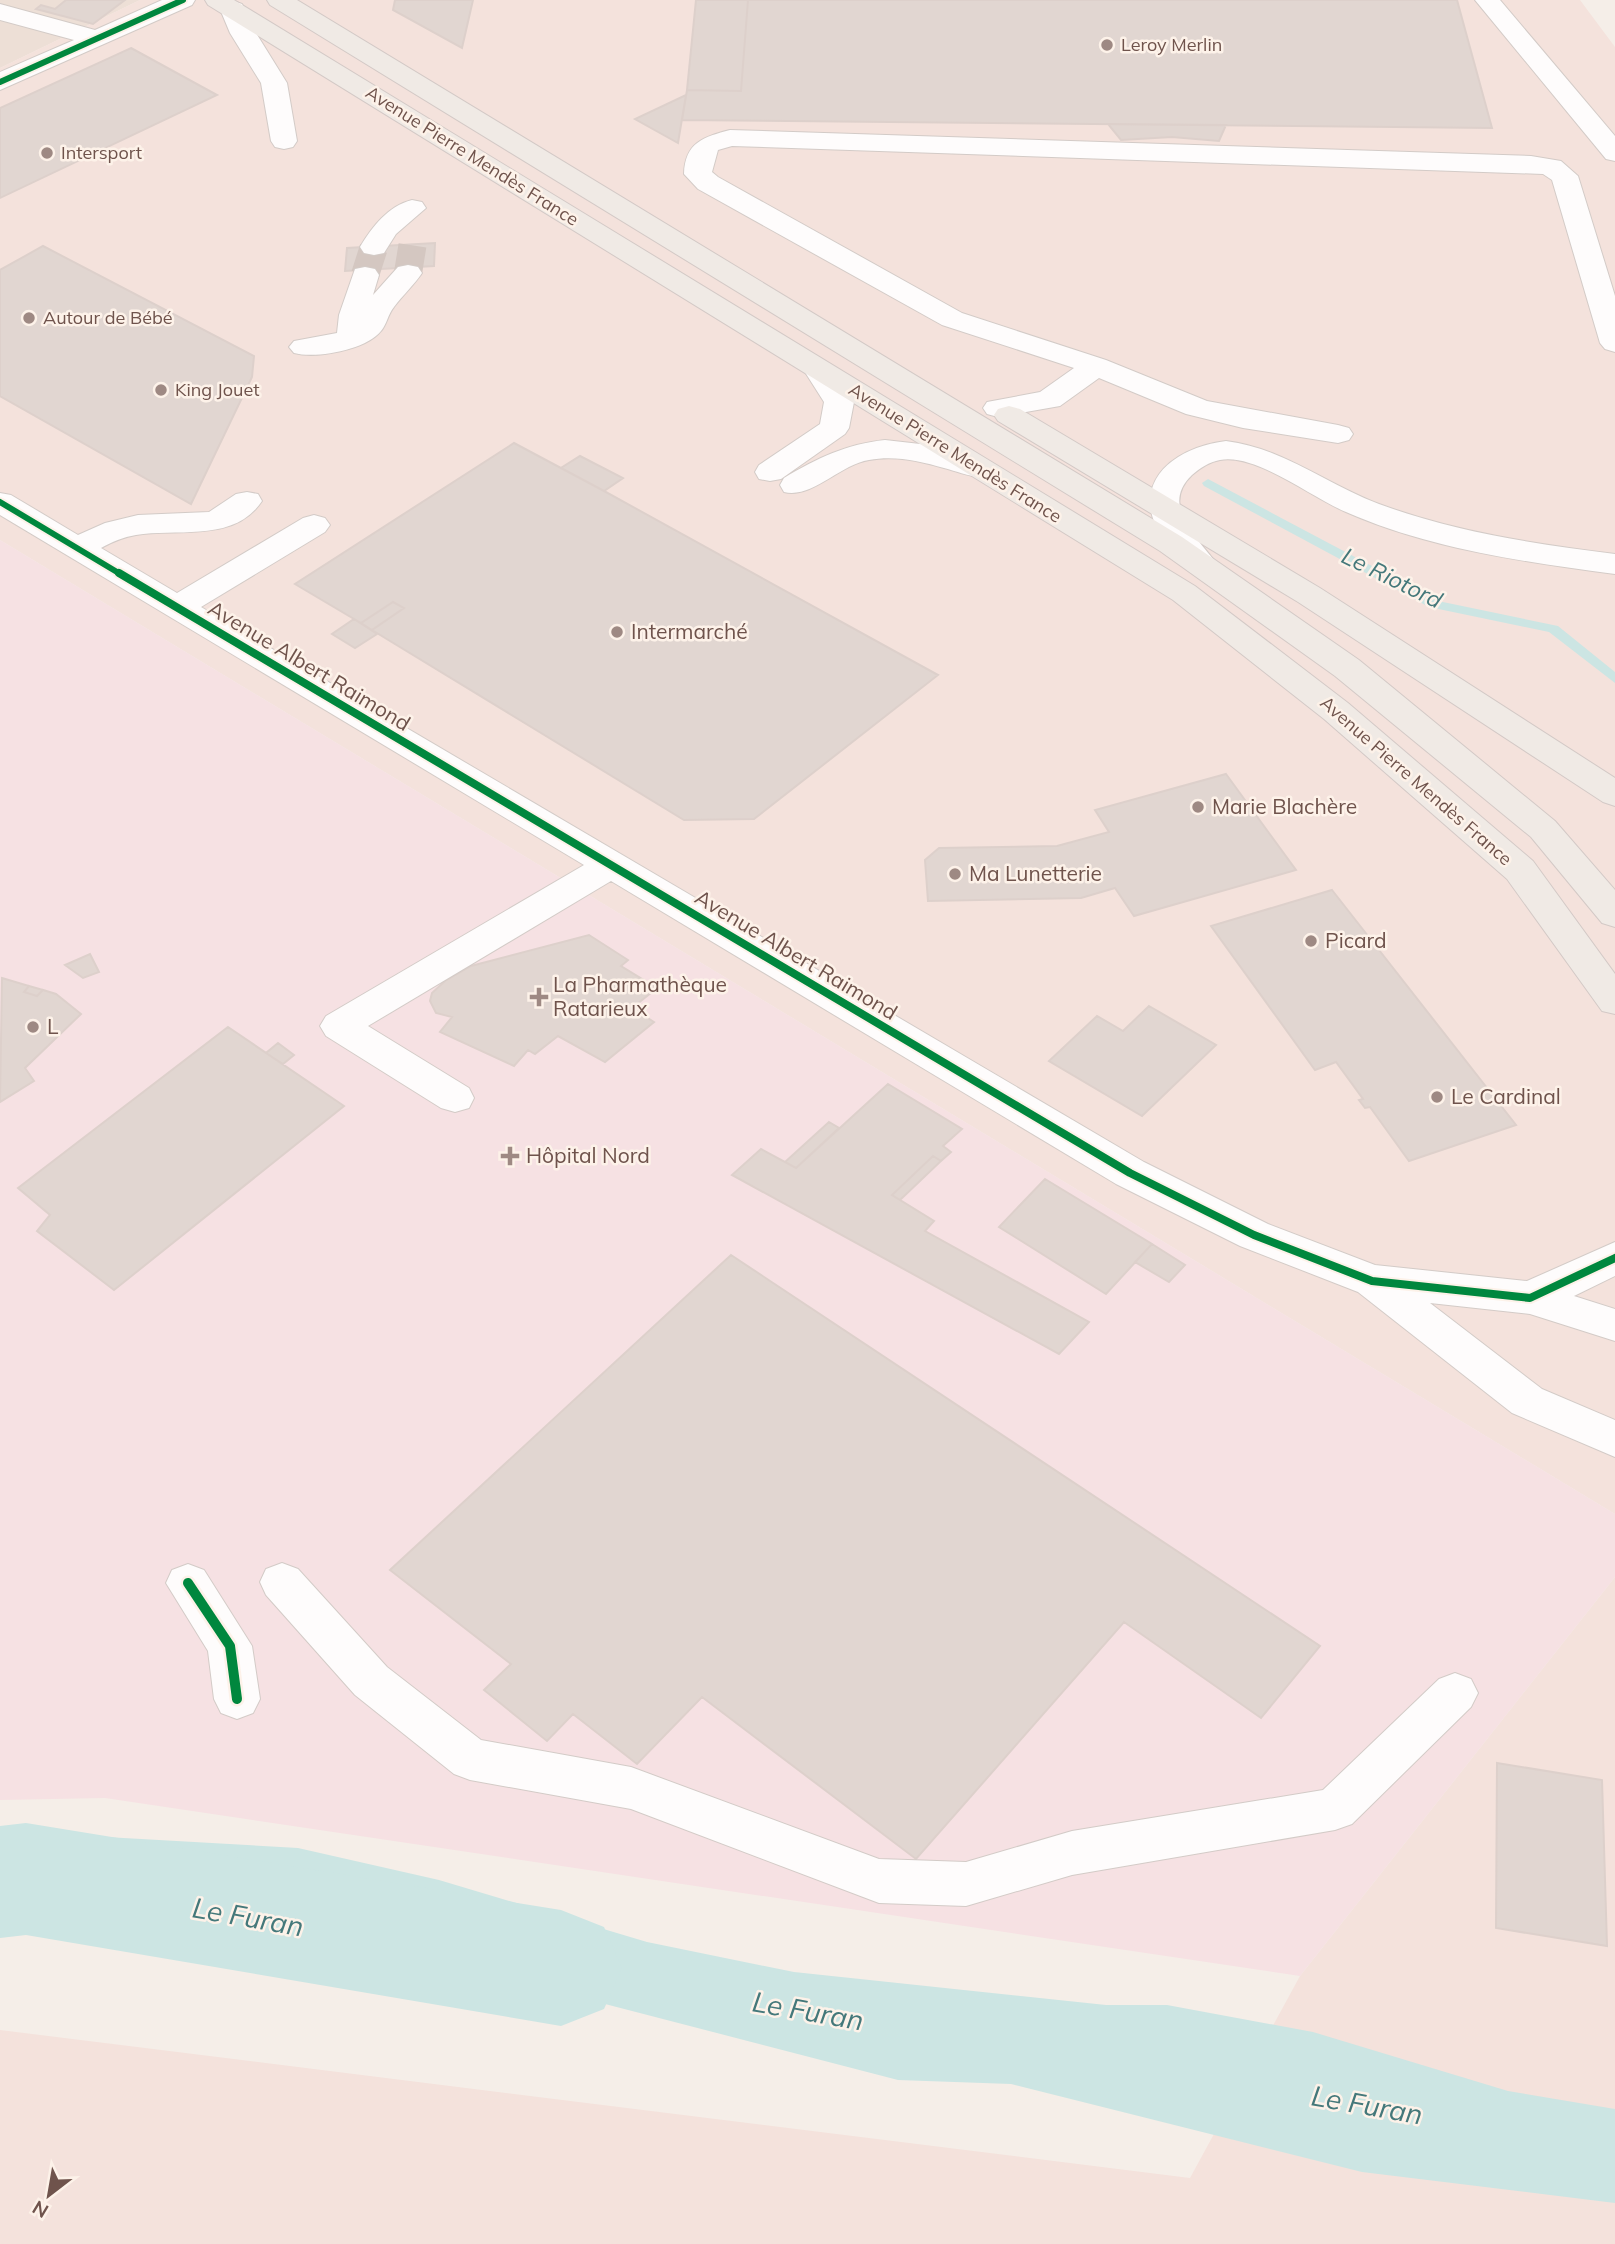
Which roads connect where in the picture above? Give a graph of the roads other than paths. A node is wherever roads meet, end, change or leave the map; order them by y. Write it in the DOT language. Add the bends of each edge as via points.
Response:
graph roads {
  1 [pos="183,0"];
  2 [pos="279,0"];
  3 [pos="1487,0"];
  4 [pos="225,5"];
  5 [pos="0,12"];
  6 [pos="97,38"];
  7 [pos="0,82"];
  8 [pos="284,141"];
  9 [pos="1615,153"];
  10 [pos="565,175"];
  11 [pos="413,242"];
  12 [pos="374,247"];
  13 [pos="408,273"];
  14 [pos="365,275"];
  15 [pos="350,340"];
  16 [pos="1615,343"];
  17 [pos="304,347"];
  18 [pos="1096,366"];
  19 [pos="818,369"];
  20 [pos="998,408"];
  21 [pos="1338,434"];
  22 [pos="981,469"];
  23 [pos="247,501"];
  24 [pos="0,502"];
  25 [pos="1164,506"];
  26 [pos="314,525"];
  27 [pos="76,548"];
  28 [pos="1615,564"];
  29 [pos="1202,566"];
  30 [pos="176,607"];
  31 [pos="1615,794"];
  32 [pos="611,865"];
  33 [pos="1615,914"];
  34 [pos="1615,1001"];
  35 [pos="455,1098"];
  36 [pos="1615,1258"];
  37 [pos="1372,1281"];
  38 [pos="1530,1298"];
  39 [pos="1615,1325"];
  40 [pos="1615,1439"];
  41 [pos="282,1582"];
  42 [pos="188,1583"];
  43 [pos="1455,1693"];
  44 [pos="237,1699"];
  1 -- 6 [label="street"];
  2 -- 10 [label="main road, Avenue Pierre Mendès France"];
  3 -- 9 [label="street"];
  4 -- 8 [label="street" via="274,83"];
  4 -- 19 [label="main road, Avenue Pierre Mendès France"];
  5 -- 6 [label="street"];
  6 -- 7 [label="street"];
  10 -- 20 [label="main road" via="650,214 851,332"];
  10 -- 29 [label="main road, Avenue Pierre Mendès France"];
  11 -- 12 [label="street" via="412,208 385,229"];
  13 -- 15 [label="street" via="379,307 369,327"];
  14 -- 15 [label="street"];
  15 -- 17 [label="street"];
  16 -- 18 [label="street" via="1564,176 1551,167 730,138 706,145 698,174 777,222 952,319"];
  18 -- 20 [label="street" via="1049,400"];
  18 -- 21 [label="street" via="1198,408"];
  19 -- 22 [label="main road, Avenue Pierre Mendès France"];
  19 -- 22 [label="street" via="839,402 834,428 782,478 862,451 901,447"];
  20 -- 25 [label="main road"];
  22 -- 34 [label="main road, Avenue Pierre Mendès France" via="1184,593 1336,711 1520,870"];
  23 -- 27 [label="street" via="234,515 203,523 123,527"];
  24 -- 27 [label="street, Avenue Albert Raimond"];
  25 -- 28 [label="street" via="1167,486 1183,467 1203,454 1226,450 1254,454 1364,509 1402,522 1536,554"];
  25 -- 29 [label="street" via="1169,524"];
  25 -- 31 [label="main road" via="1309,594"];
  26 -- 30 [label="street"];
  27 -- 30 [label="street, Avenue Albert Raimond"];
  29 -- 33 [label="main road, Avenue Pierre Mendès France" via="1347,668 1543,829"];
  30 -- 32 [label="street, Avenue Albert Raimond"];
  32 -- 35 [label="street" via="339,1026"];
  32 -- 37 [label="street, Avenue Albert Raimond" via="1130,1173 1254,1235"];
  36 -- 38 [label="street"];
  37 -- 38 [label="street, Avenue Albert Raimond"];
  37 -- 40 [label="street" via="1527,1401"];
  38 -- 39 [label="street, Avenue Albert Raimond"];
  41 -- 43 [label="street" via="371,1681 470,1759 631,1788 879,1881 966,1884 1072,1853 1335,1808"];
  42 -- 44 [label="street" via="230,1646"];
}
